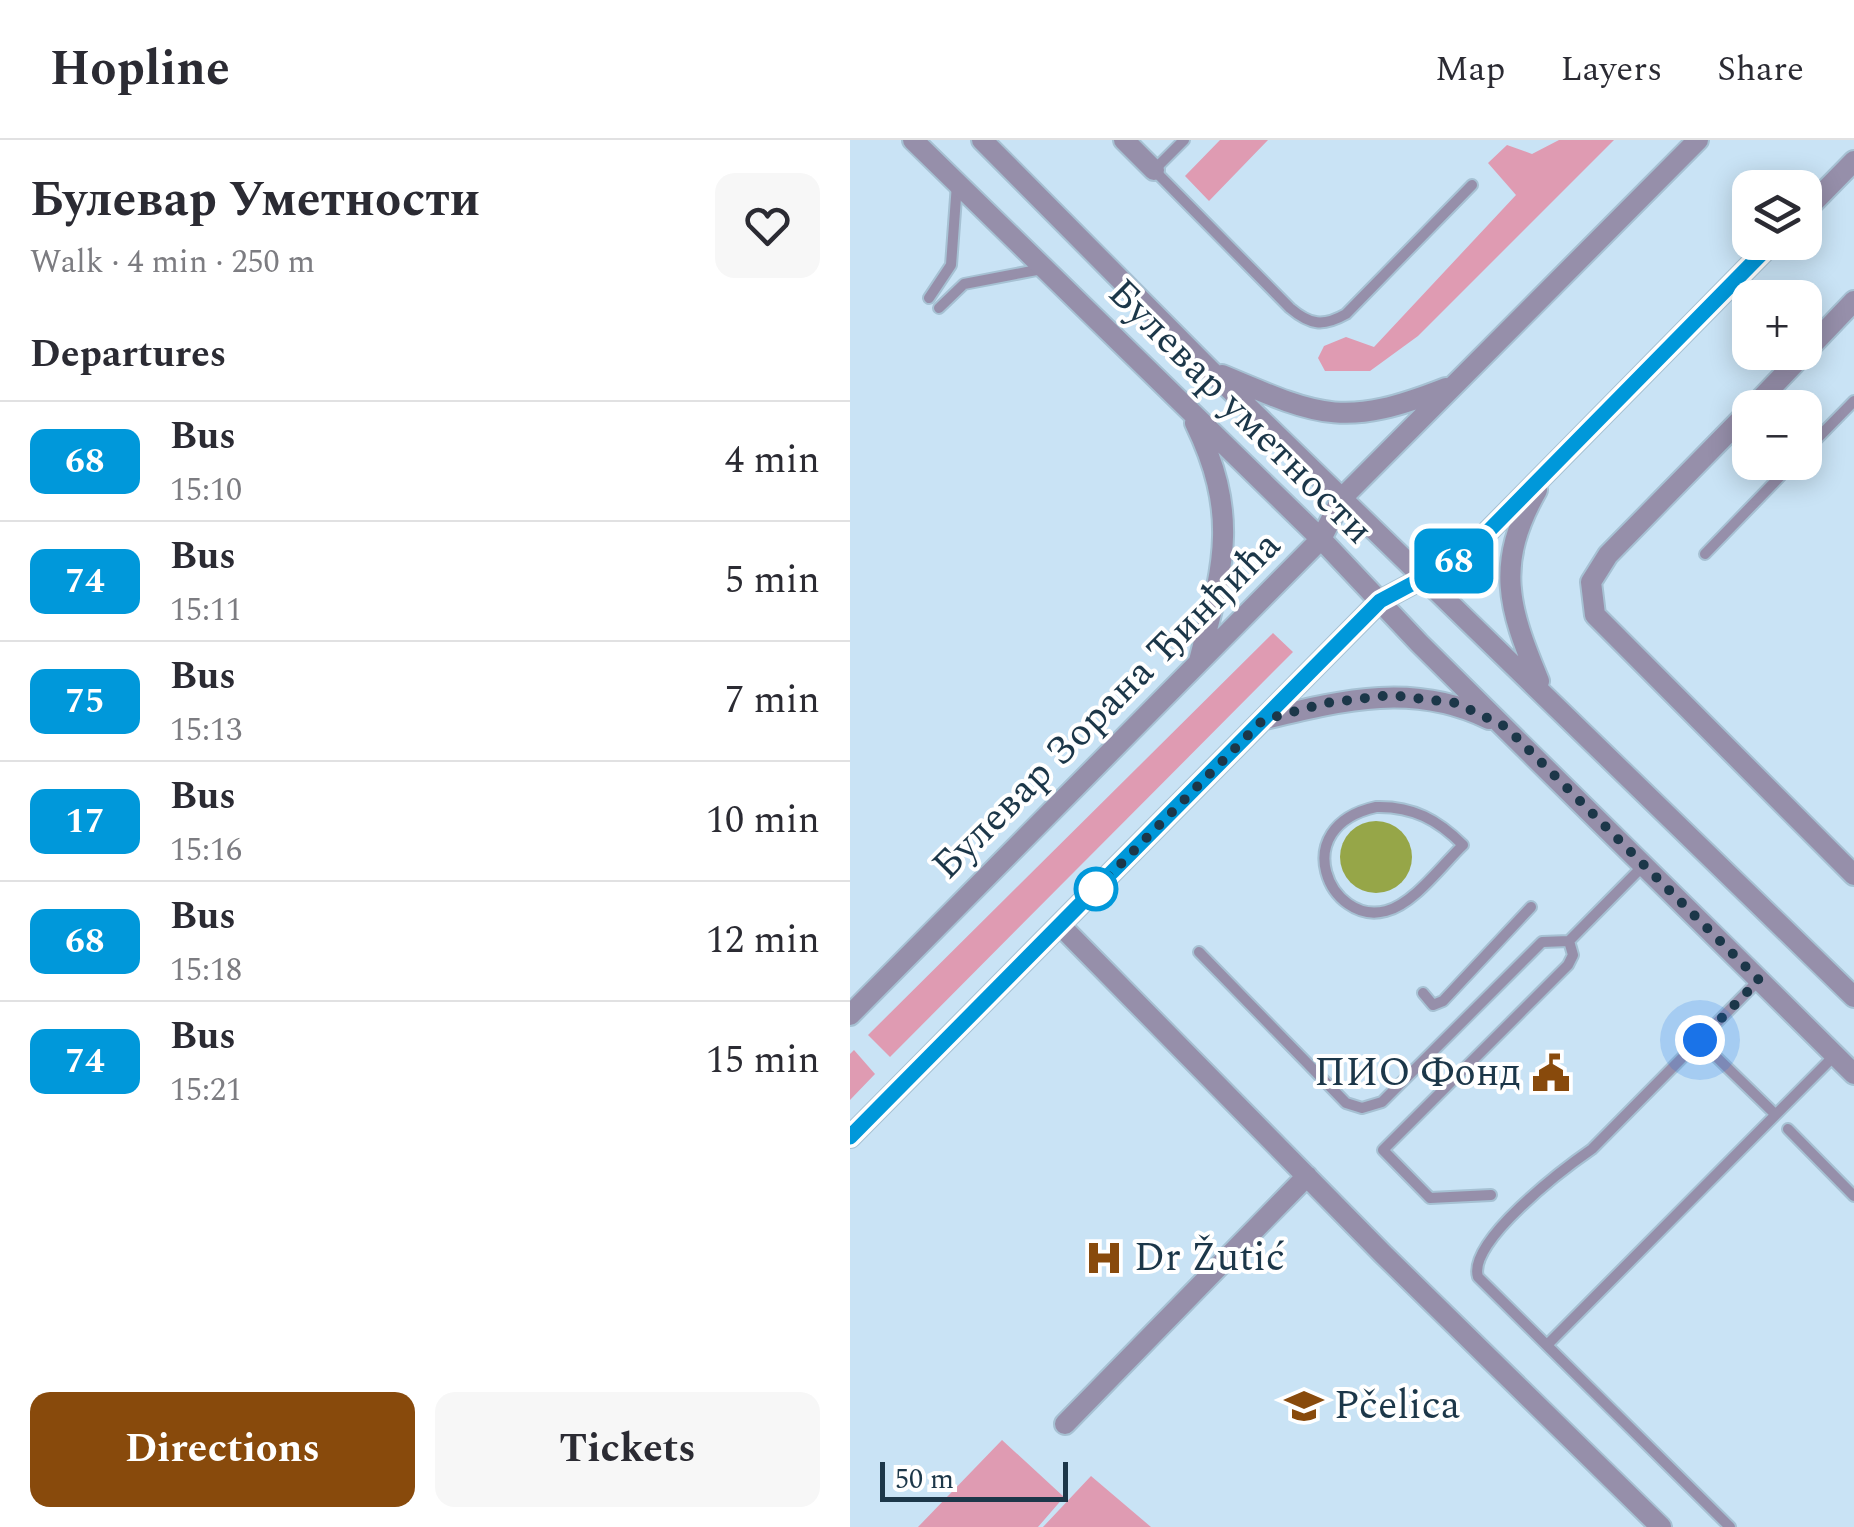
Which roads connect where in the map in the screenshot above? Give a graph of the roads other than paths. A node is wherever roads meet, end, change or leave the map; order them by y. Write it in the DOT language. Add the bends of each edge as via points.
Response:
graph roads {
  1 [pos="914,140"];
  2 [pos="982,140"];
  3 [pos="1124,140"];
  4 [pos="1184,140"];
  5 [pos="1698,140"];
  6 [pos="1854,161"];
  7 [pos="1154,170"];
  8 [pos="958,183"];
  9 [pos="1472,185"];
  10 [pos="1822,193"];
  11 [pos="1756,260"];
  12 [pos="1044,268"];
  13 [pos="929,298"];
  14 [pos="1854,301"];
  15 [pos="939,308"];
  16 [pos="1210,370"];
  17 [pos="1453,386"];
  18 [pos="1769,390"];
  19 [pos="1854,401"];
  20 [pos="1187,408"];
  21 [pos="1732,428"];
  22 [pos="1822,434"];
  23 [pos="1550,468"];
  24 [pos="1777,480"];
  25 [pos="1342,498"];
  26 [pos="1321,539"];
  27 [pos="1705,554"];
  28 [pos="1425,575"];
  29 [pos="1380,601"];
  30 [pos="1198,664"];
  31 [pos="1544,692"];
  32 [pos="1263,720"];
  33 [pos="1506,727"];
  34 [pos="1463,846"];
  35 [pos="1644,865"];
  36 [pos="1854,874"];
  37 [pos="1531,907"];
  38 [pos="1060,925"];
  39 [pos="1569,941"];
  40 [pos="1199,952"];
  41 [pos="1759,980"];
  42 [pos="1422,993"];
  43 [pos="1854,996"];
  44 [pos="850,1015"];
  45 [pos="1700,1040"];
  46 [pos="1835,1055"];
  47 [pos="1854,1074"];
  48 [pos="1775,1114"];
  49 [pos="1788,1130"];
  50 [pos="850,1137"];
  51 [pos="1307,1176"];
  52 [pos="1490,1196"];
  53 [pos="1854,1196"];
  54 [pos="1548,1344"];
  55 [pos="1066,1424"];
  56 [pos="1662,1527"];
  57 [pos="1730,1527"];
  1 -- 8 [label="street, Булевар уметности"];
  2 -- 16 [label="street, Булевар уметности"];
  3 -- 7 [label="street"];
  4 -- 7 [label="lane"];
  5 -- 17 [label="street, Булевар Зорана Ђинђића"];
  6 -- 10 [label="street"];
  7 -- 9 [label="lane" via="1303,320 1322,324 1346,314"];
  8 -- 12 [label="street, Булевар уметности"];
  8 -- 13 [label="lane" via="951,265"];
  11 -- 23 [label="street"];
  12 -- 15 [label="lane" via="964,284"];
  12 -- 20 [label="street, Булевар уметности"];
  14 -- 18 [label="street"];
  16 -- 17 [label="street" via="1336,415 1385,410"];
  16 -- 25 [label="street, Булевар уметности"];
  17 -- 25 [label="street, Булевар Зорана Ђинђића"];
  19 -- 22 [label="lane"];
  20 -- 26 [label="street, Булевар уметности"];
  20 -- 30 [label="street" via="1225,508 1218,592"];
  21 -- 36 [label="street" via="1608,555 1591,582 1595,615"];
  23 -- 28 [label="street" via="1464,556"];
  23 -- 31 [label="street" via="1518,529 1507,577"];
  24 -- 27 [label="lane"];
  25 -- 26 [label="street, Булевар Зорана Ђинђића"];
  25 -- 28 [label="street, Булевар уметности"];
  26 -- 29 [label="street, Булевар уметности"];
  26 -- 30 [label="street, Булевар Зорана Ђинђића"];
  28 -- 29 [label="street"];
  28 -- 31 [label="street, Булевар уметности"];
  29 -- 32 [label="street"];
  29 -- 33 [label="street, Булевар уметности"];
  30 -- 44 [label="street, Булевар Зорана Ђинђића"];
  31 -- 43 [label="street, Булевар уметности"];
  32 -- 33 [label="street" via="1390,695 1456,703"];
  32 -- 38 [label="street"];
  33 -- 35 [label="street, Булевар уметности"];
  34 -- 34 [label="lane" via="1419,813 1376,808 1340,820 1329,834 1324,863 1338,894 1352,906 1385,912"];
  35 -- 39 [label="lane"];
  35 -- 41 [label="street, Булевар уметности"];
  37 -- 42 [label="lane" via="1443,1001 1433,1005"];
  38 -- 50 [label="street"];
  38 -- 51 [label="street"];
  39 -- 40 [label="lane" via="1542,942 1382,1102 1362,1108 1346,1103"];
  39 -- 52 [label="lane" via="1568,965 1383,1150 1430,1198"];
  41 -- 45 [label="lane"];
  41 -- 46 [label="street, Булевар уметности"];
  45 -- 48 [label="lane"];
  45 -- 54 [label="lane" via="1476,1258 1478,1277"];
  46 -- 47 [label="street, Булевар уметности"];
  46 -- 48 [label="lane"];
  48 -- 54 [label="lane"];
  49 -- 53 [label="lane"];
  51 -- 55 [label="street"];
  51 -- 56 [label="street"];
  54 -- 57 [label="lane"];
}
